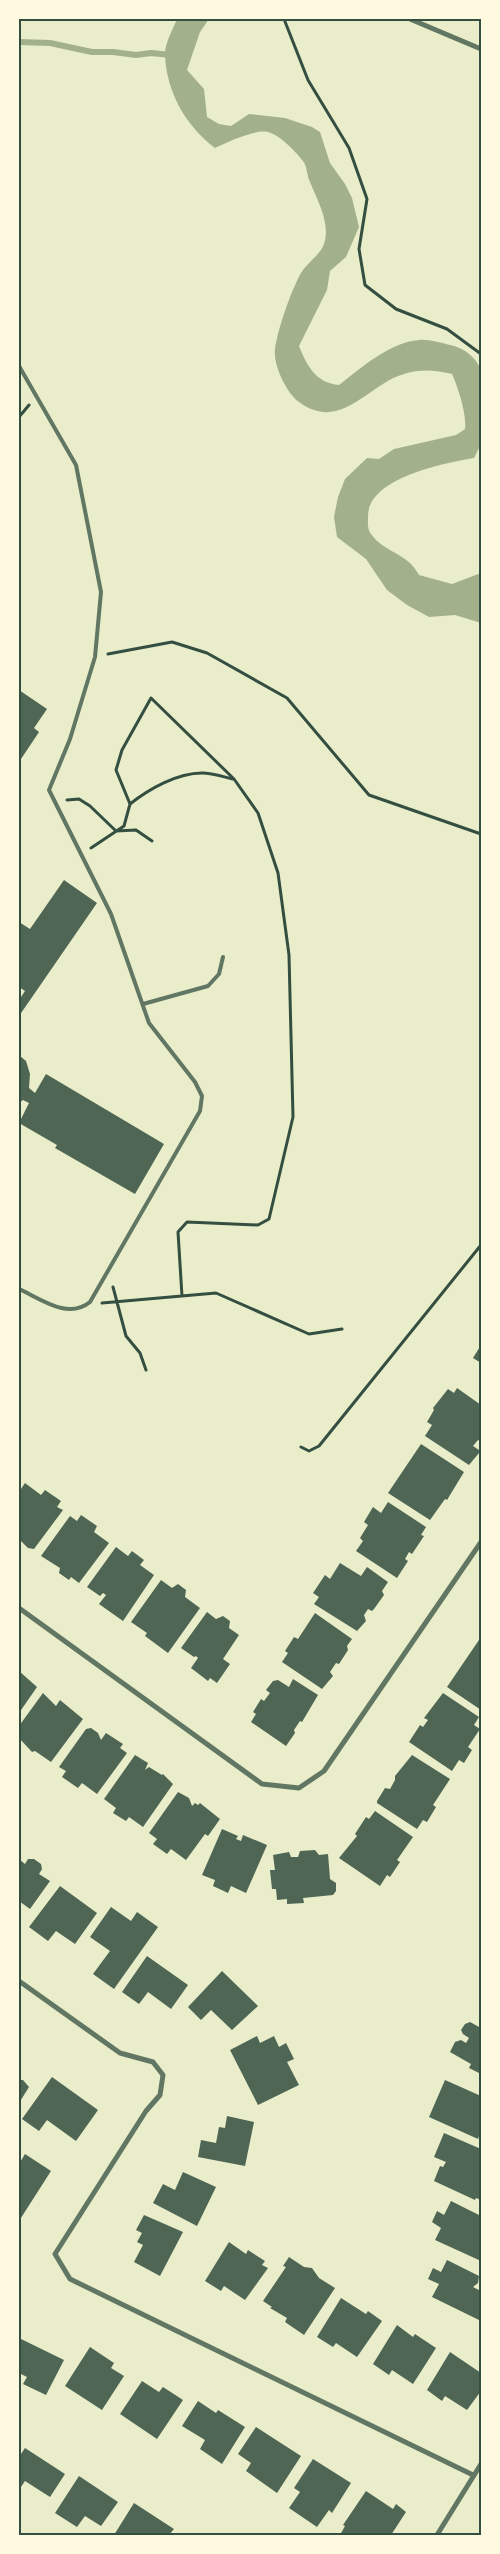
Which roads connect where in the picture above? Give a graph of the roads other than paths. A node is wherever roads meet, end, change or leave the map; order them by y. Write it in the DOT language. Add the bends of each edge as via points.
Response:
graph roads {
  1 [pos="410,19"];
  2 [pos="481,49"];
  3 [pos="19,366"];
  4 [pos="224,957"];
  5 [pos="142,1004"];
  6 [pos="19,1288"];
  7 [pos="481,1542"];
  8 [pos="19,1608"];
  9 [pos="19,1982"];
  10 [pos="481,2464"];
  11 [pos="473,2474"];
  12 [pos="437,2535"];
  1 -- 2 [label="street"];
  3 -- 5 [label="lane" via="76,465 101,592 95,657 70,739 49,790 112,914"];
  4 -- 5 [label="lane" via="219,974 208,986"];
  5 -- 6 [label="lane" via="149,1023 195,1082 202,1096 200,1112 89,1302 74,1310 64,1309"];
  7 -- 8 [label="street" via="324,1771 299,1788 262,1784"];
  9 -- 11 [label="street" via="120,2053 153,2062 163,2076 160,2094 55,2254 70,2279"];
  10 -- 11 [label="street"];
  11 -- 12 [label="street"];
}
